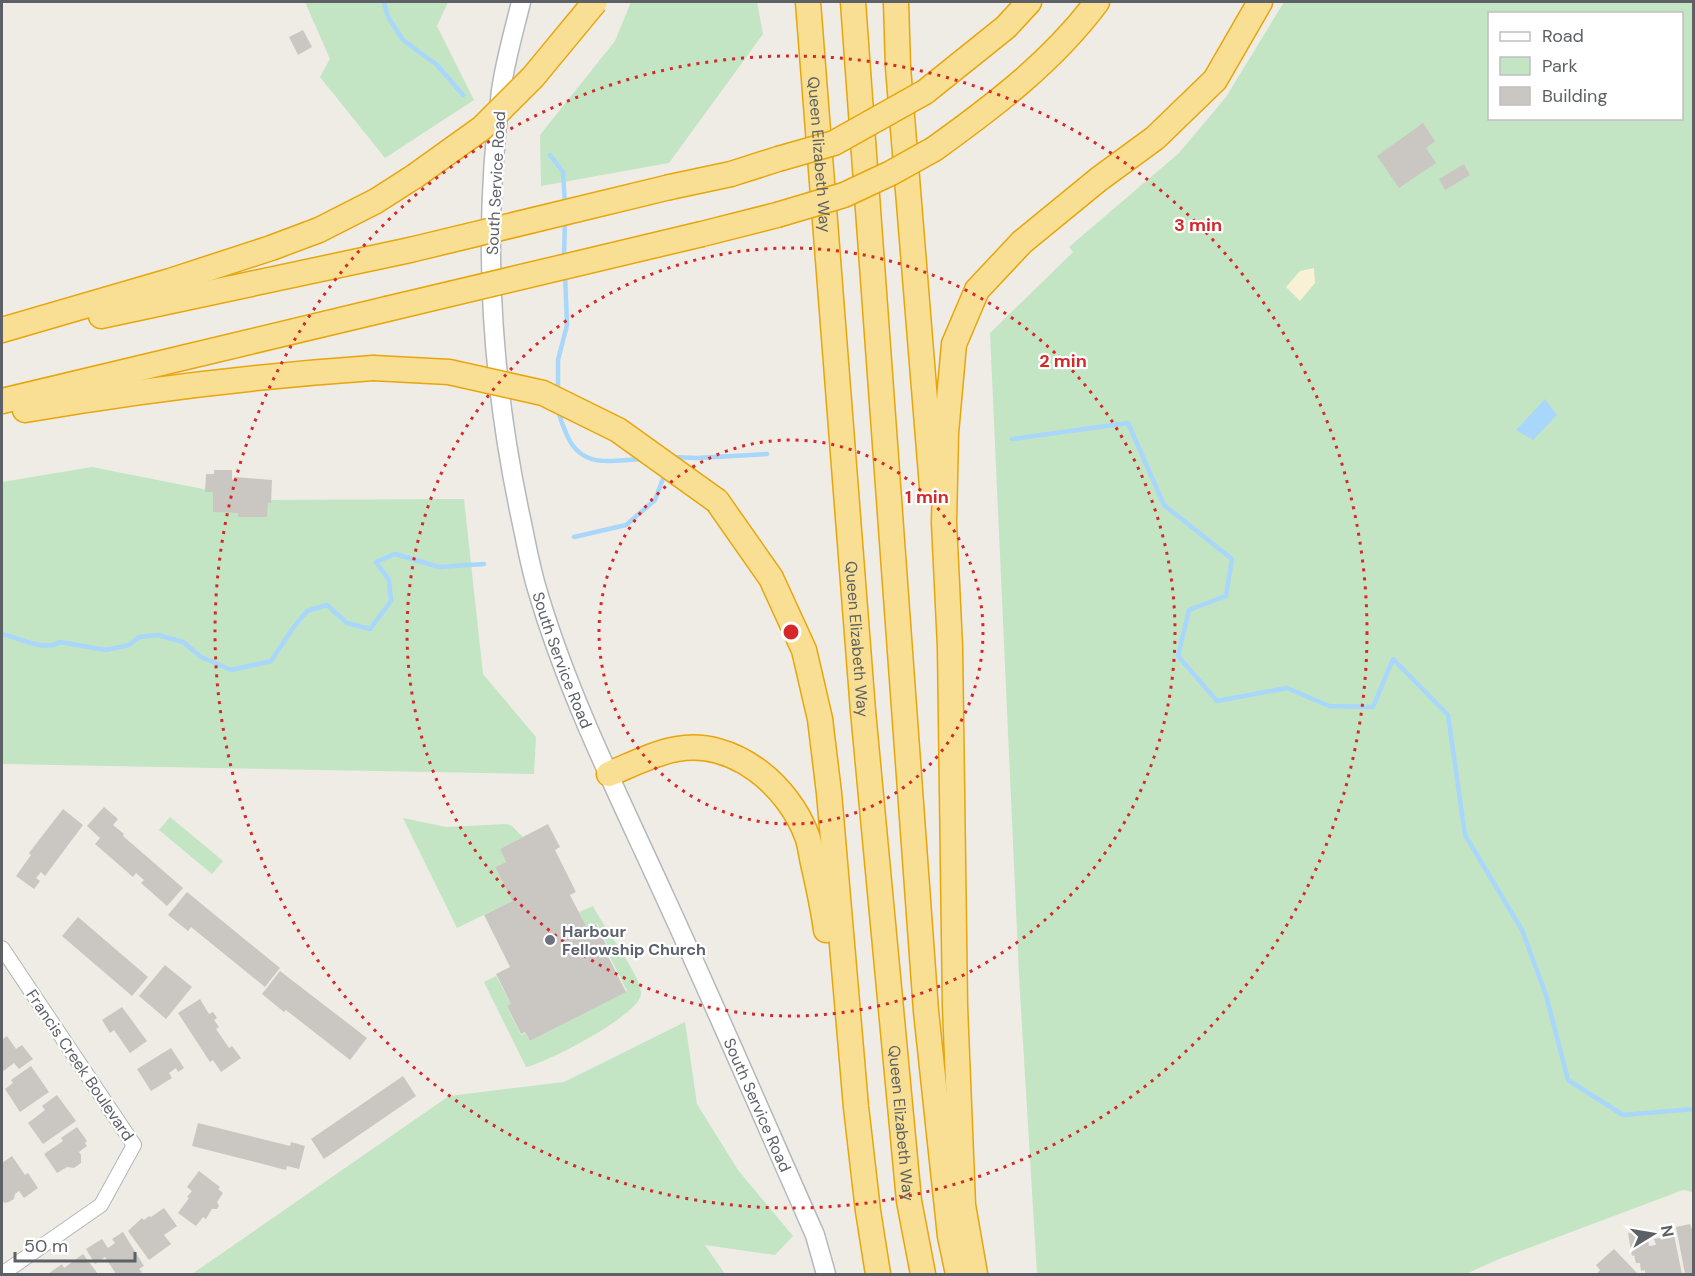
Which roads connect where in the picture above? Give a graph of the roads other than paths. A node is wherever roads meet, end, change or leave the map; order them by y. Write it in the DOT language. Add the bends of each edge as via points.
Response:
graph roads {
  1 [pos="521,2"];
  2 [pos="595,2"];
  3 [pos="808,2"];
  4 [pos="853,2"];
  5 [pos="896,2"];
  6 [pos="1029,2"];
  7 [pos="1097,2"];
  8 [pos="1260,2"];
  9 [pos="2,330"];
  10 [pos="2,337"];
  11 [pos="2,401"];
  12 [pos="2,414"];
  13 [pos="950,647"];
  14 [pos="609,774"];
  15 [pos="2,948"];
  16 [pos="856,1107"];
  17 [pos="2,1274"];
  18 [pos="826,1275"];
  19 [pos="878,1275"];
  20 [pos="923,1275"];
  21 [pos="958,1275"];
  22 [pos="975,1275"];
  1 -- 14 [label="main road, South Service Road" via="502,88 491,228 492,304 501,405 536,586 571,691"];
  2 -- 9 [label="highway, bridge" via="533,77 482,128 376,201 319,230 271,248"];
  3 -- 20 [label="highway, Queen Elizabeth Way" via="863,711 909,1201"];
  4 -- 21 [label="highway" via="926,1011 950,1236"];
  5 -- 13 [label="highway" via="929,458"];
  6 -- 10 [label="highway, bridge" via="1006,27 924,92 834,143 731,174 410,250"];
  7 -- 11 [label="highway, bridge" via="1036,69 986,112 934,149 844,195 702,234"];
  8 -- 13 [label="highway" via="1215,80 1155,138 1022,242 977,290 954,344 946,433 944,523"];
  12 -- 16 [label="highway, bridge" via="79,400 292,374 373,368 449,372 543,393 618,430 717,501 771,578 804,650 820,719"];
  13 -- 22 [label="highway" via="955,1006 963,1204"];
  14 -- 16 [label="highway" via="678,749 710,748 741,759 771,781 791,806 807,836 821,896"];
  14 -- 18 [label="main road, South Service Road" via="815,1235"];
  15 -- 17 [label="street, Francis Creek Boulevard" via="134,1145 101,1205"];
  16 -- 19 [label="highway"];
}
